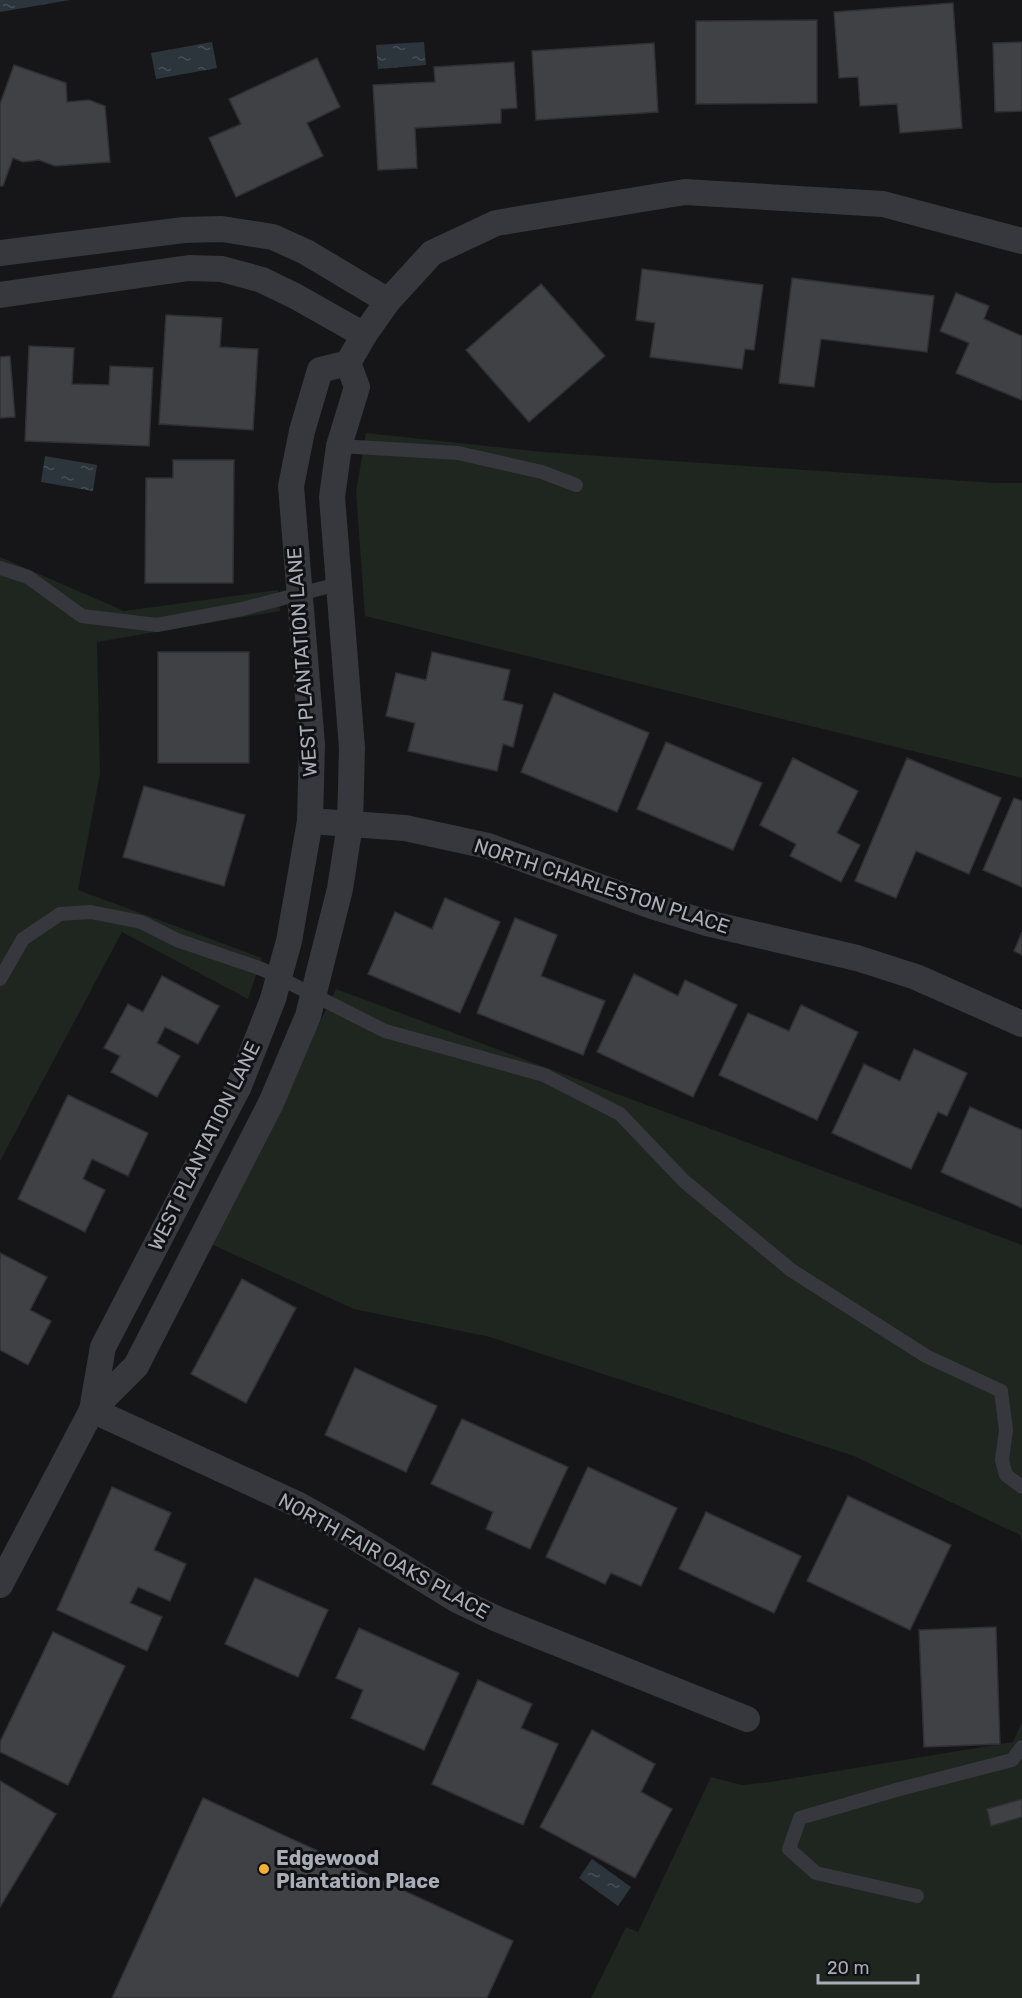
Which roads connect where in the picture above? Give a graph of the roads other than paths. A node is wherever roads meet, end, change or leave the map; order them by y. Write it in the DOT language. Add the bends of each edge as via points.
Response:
graph roads {
  1 [pos="1022,241"];
  2 [pos="0,253"];
  3 [pos="0,295"];
  4 [pos="388,302"];
  5 [pos="364,335"];
  6 [pos="348,363"];
  7 [pos="339,446"];
  8 [pos="576,485"];
  9 [pos="0,568"];
  10 [pos="338,584"];
  11 [pos="299,594"];
  12 [pos="310,821"];
  13 [pos="350,824"];
  14 [pos="279,977"];
  15 [pos="0,979"];
  16 [pos="314,995"];
  17 [pos="1022,1024"];
  18 [pos="92,1410"];
  19 [pos="1022,1487"];
  20 [pos="0,1585"];
  21 [pos="747,1719"];
  22 [pos="1022,1747"];
  23 [pos="917,1896"];
  1 -- 4 [label="street" via="883,204 686,192 496,223 432,253"];
  2 -- 4 [label="street" via="184,230 222,229 273,237 306,252"];
  3 -- 5 [label="street" via="189,268 222,269 262,280"];
  4 -- 5 [label="street"];
  5 -- 6 [label="street"];
  6 -- 7 [label="street, WEST PLANTATION LANE" via="357,387"];
  6 -- 11 [label="street, WEST PLANTATION LANE" via="320,369 302,431 291,486"];
  7 -- 8 [label="lane" via="458,453 542,472"];
  7 -- 10 [label="street, WEST PLANTATION LANE" via="332,497"];
  9 -- 11 [label="lane" via="28,577 82,616 157,625"];
  10 -- 11 [label="lane"];
  10 -- 13 [label="street, WEST PLANTATION LANE" via="352,748"];
  11 -- 12 [label="street, WEST PLANTATION LANE" via="312,745"];
  12 -- 13 [label="street, NORTH CHARLESTON PLACE"];
  12 -- 14 [label="street, WEST PLANTATION LANE"];
  13 -- 16 [label="street, WEST PLANTATION LANE" via="340,889"];
  13 -- 17 [label="street, NORTH CHARLESTON PLACE" via="405,828 488,846 707,923 857,958 916,977"];
  14 -- 15 [label="lane" via="177,940 141,922 91,912 60,914 23,939"];
  14 -- 16 [label="lane"];
  14 -- 18 [label="street, WEST PLANTATION LANE" via="238,1086 103,1347"];
  16 -- 18 [label="street, WEST PLANTATION LANE" via="271,1103 136,1366"];
  16 -- 19 [label="lane" via="385,1031 544,1075 620,1114 684,1181 791,1270 926,1356 1001,1391 1005,1430 1002,1460 1006,1475"];
  18 -- 20 [label="street, WEST PLANTATION LANE"];
  18 -- 21 [label="street, NORTH FAIR OAKS PLACE" via="299,1505 457,1600 497,1619"];
  22 -- 23 [label="lane" via="1012,1760 800,1818 789,1849 816,1873"];
}
